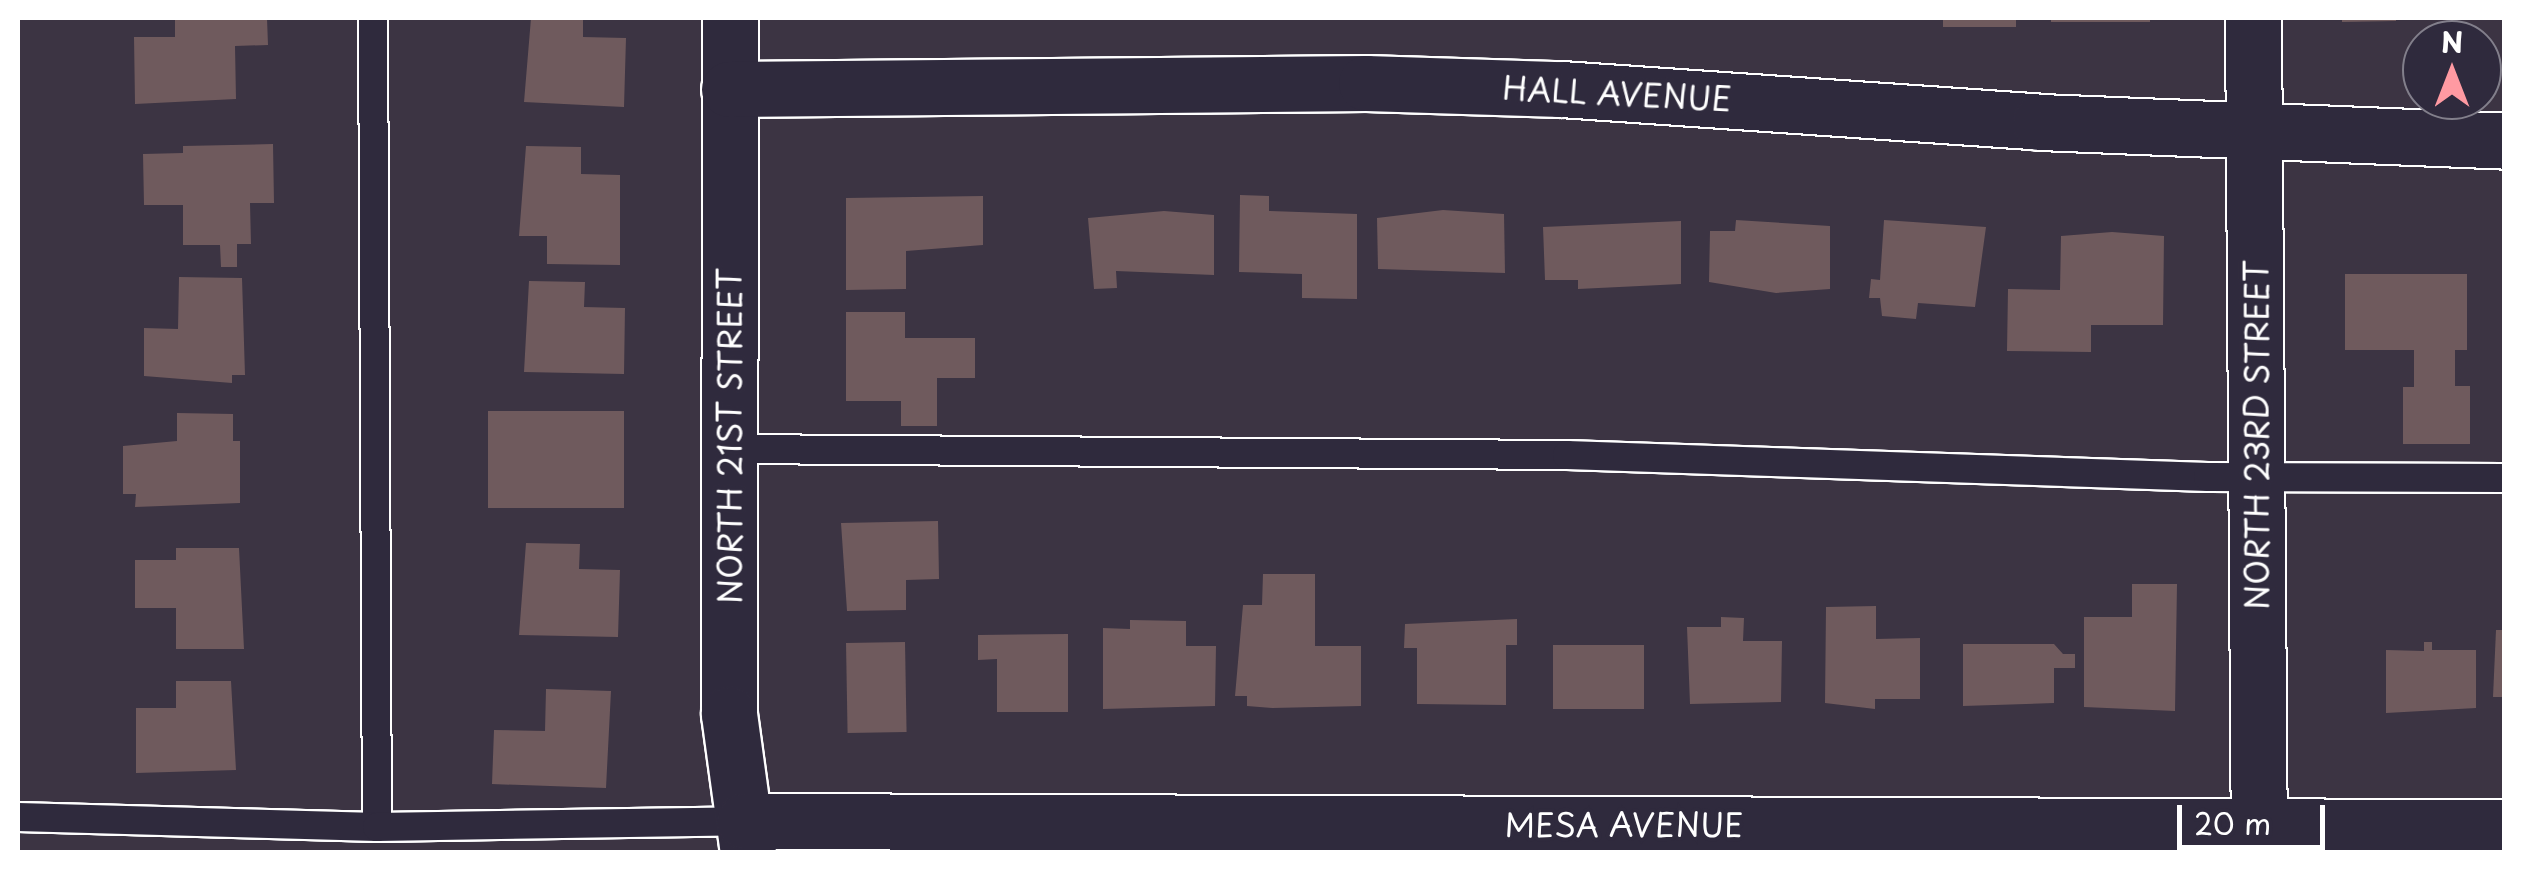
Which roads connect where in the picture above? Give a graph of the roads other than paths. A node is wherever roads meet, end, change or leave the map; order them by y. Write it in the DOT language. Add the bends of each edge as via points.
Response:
graph roads {
  1 [pos="373,18"];
  2 [pos="730,18"];
  3 [pos="2253,18"];
  4 [pos="729,88"];
  5 [pos="2254,130"];
  6 [pos="2504,141"];
  7 [pos="729,449"];
  8 [pos="2256,478"];
  9 [pos="2504,478"];
  10 [pos="18,817"];
  11 [pos="2504,826"];
  12 [pos="377,827"];
  13 [pos="746,837"];
  14 [pos="2259,839"];
  1 -- 12 [label="lane"];
  2 -- 4 [label="street, NORTH 21ST STREET"];
  3 -- 5 [label="street, NORTH 23RD STREET"];
  4 -- 5 [label="street, HALL AVENUE" via="1366,83"];
  4 -- 7 [label="street, NORTH 21ST STREET"];
  5 -- 6 [label="street, HALL AVENUE"];
  5 -- 8 [label="street, NORTH 23RD STREET"];
  7 -- 8 [label="lane" via="1568,455"];
  7 -- 13 [label="street, NORTH 21ST STREET" via="729,714"];
  8 -- 9 [label="lane"];
  8 -- 14 [label="street, NORTH 23RD STREET"];
  10 -- 12 [label="lane"];
  11 -- 14 [label="street, MESA AVENUE"];
  12 -- 13 [label="lane"];
  13 -- 14 [label="street, MESA AVENUE"];
}
